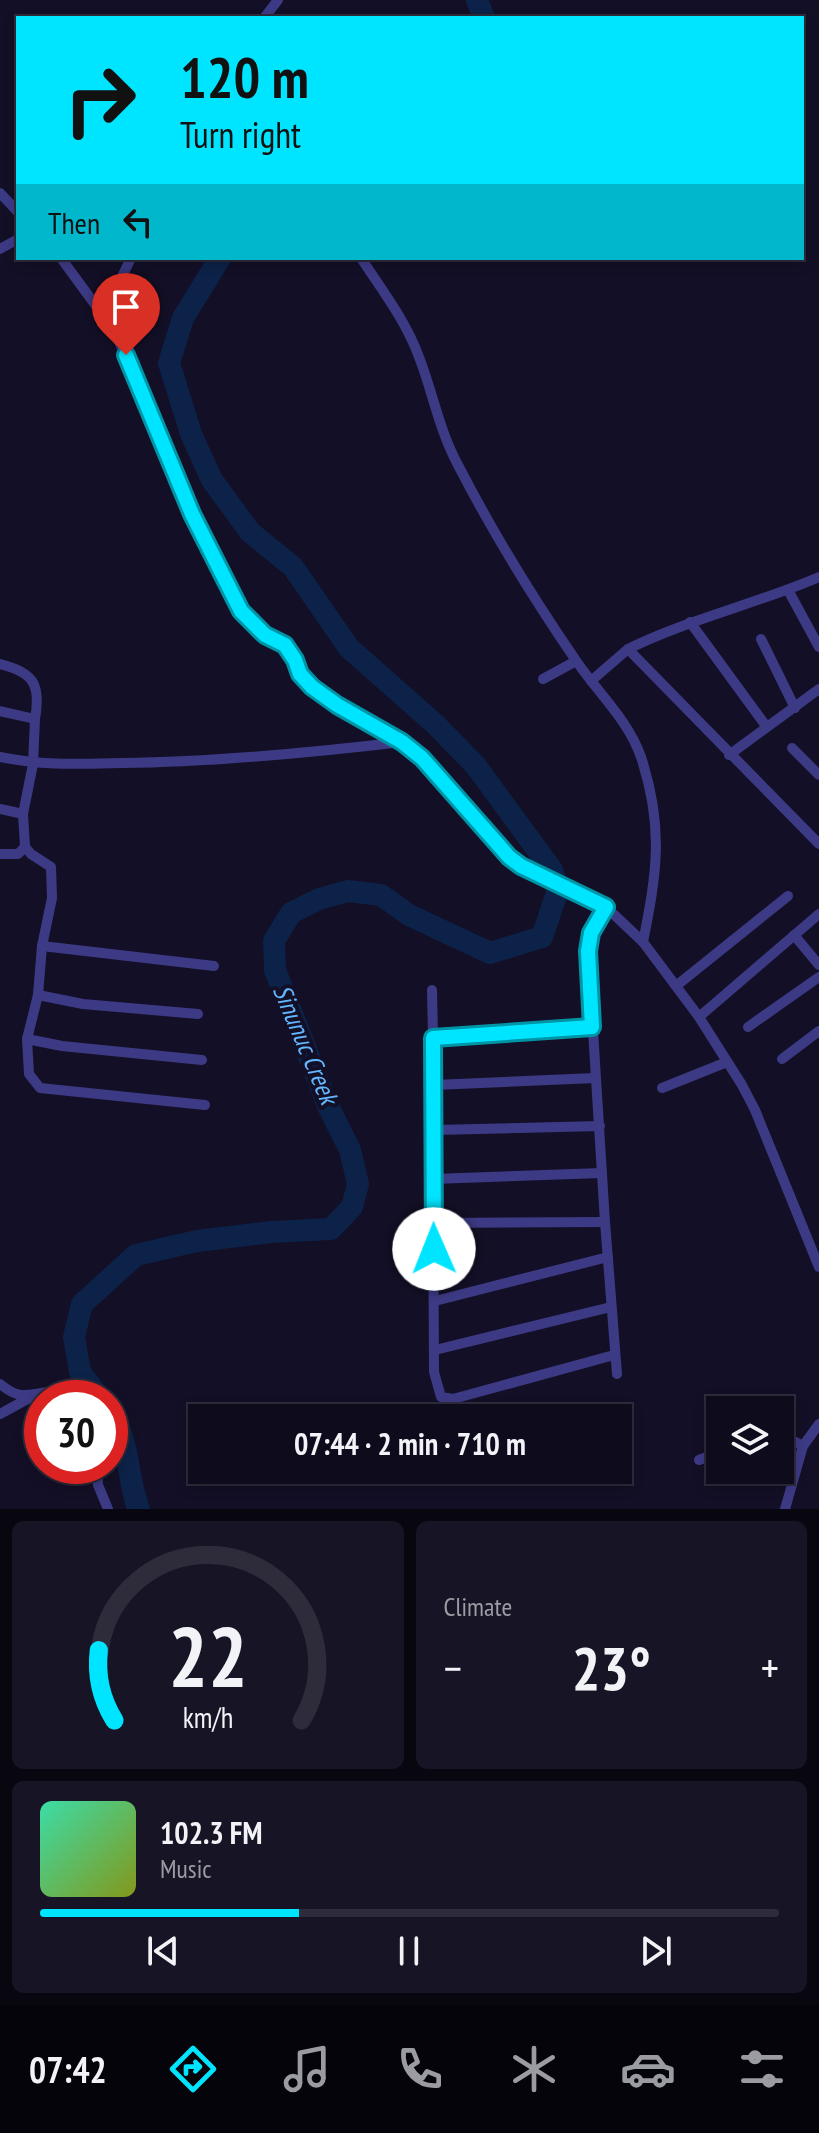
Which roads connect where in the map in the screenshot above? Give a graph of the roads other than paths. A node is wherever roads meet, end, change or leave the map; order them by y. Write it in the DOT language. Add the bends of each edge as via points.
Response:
graph roads {
  1 [pos="278,0"];
  2 [pos="266,16"];
  3 [pos="0,193"];
  4 [pos="16,210"];
  5 [pos="63,260"];
  6 [pos="130,260"];
  7 [pos="362,260"];
  8 [pos="104,314"];
  9 [pos="819,577"];
  10 [pos="788,590"];
  11 [pos="690,622"];
  12 [pos="761,639"];
  13 [pos="819,647"];
  14 [pos="628,649"];
  15 [pos="576,661"];
  16 [pos="0,664"];
  17 [pos="543,679"];
  18 [pos="591,681"];
  19 [pos="819,689"];
  20 [pos="795,708"];
  21 [pos="0,711"];
  22 [pos="35,719"];
  23 [pos="766,726"];
  24 [pos="402,742"];
  25 [pos="792,748"];
  26 [pos="729,755"];
  27 [pos="0,757"];
  28 [pos="33,764"];
  29 [pos="819,775"];
  30 [pos="0,809"];
  31 [pos="23,814"];
  32 [pos="816,836"];
  33 [pos="25,847"];
  34 [pos="0,854"];
  35 [pos="788,896"];
  36 [pos="606,907"];
  37 [pos="819,914"];
  38 [pos="794,935"];
  39 [pos="643,942"];
  40 [pos="42,946"];
  41 [pos="819,965"];
  42 [pos="214,966"];
  43 [pos="819,977"];
  44 [pos="676,986"];
  45 [pos="432,990"];
  46 [pos="38,995"];
  47 [pos="198,1014"];
  48 [pos="699,1017"];
  49 [pos="592,1027"];
  50 [pos="748,1027"];
  51 [pos="819,1031"];
  52 [pos="433,1038"];
  53 [pos="27,1039"];
  54 [pos="782,1059"];
  55 [pos="202,1060"];
  56 [pos="727,1062"];
  57 [pos="595,1078"];
  58 [pos="434,1085"];
  59 [pos="662,1088"];
  60 [pos="205,1105"];
  61 [pos="600,1126"];
  62 [pos="435,1130"];
  63 [pos="602,1173"];
  64 [pos="433,1179"];
  65 [pos="605,1222"];
  66 [pos="433,1223"];
  67 [pos="608,1257"];
  68 [pos="819,1267"];
  69 [pos="435,1301"];
  70 [pos="611,1307"];
  71 [pos="435,1350"];
  72 [pos="614,1355"];
  73 [pos="617,1374"];
  74 [pos="0,1384"];
  75 [pos="24,1395"];
  76 [pos="24,1401"];
  77 [pos="0,1414"];
  78 [pos="819,1424"];
  79 [pos="794,1441"];
  80 [pos="803,1446"];
  81 [pos="706,1457"];
  82 [pos="699,1460"];
  83 [pos="98,1484"];
  84 [pos="108,1509"];
  85 [pos="785,1509"];
  1 -- 2 [label="street"];
  3 -- 4 [label="street"];
  5 -- 8 [label="street"];
  6 -- 8 [label="street"];
  7 -- 15 [label="street" via="413,341 457,465"];
  8 -- 24 [label="street" via="241,611 265,635 285,645 312,687"];
  9 -- 10 [label="street"];
  10 -- 11 [label="street"];
  10 -- 13 [label="street"];
  11 -- 14 [label="street"];
  11 -- 23 [label="street"];
  12 -- 20 [label="street"];
  14 -- 18 [label="street"];
  14 -- 26 [label="street"];
  15 -- 17 [label="street"];
  15 -- 18 [label="street"];
  16 -- 22 [label="street" via="33,680"];
  18 -- 39 [label="street" via="627,725 647,779 658,846"];
  19 -- 20 [label="street"];
  20 -- 23 [label="street"];
  21 -- 22 [label="street"];
  22 -- 28 [label="street"];
  23 -- 26 [label="street"];
  24 -- 28 [label="street" via="265,757"];
  24 -- 36 [label="street" via="438,773 509,857"];
  25 -- 29 [label="street"];
  26 -- 32 [label="street"];
  27 -- 28 [label="street"];
  28 -- 31 [label="street"];
  30 -- 31 [label="street"];
  31 -- 33 [label="street"];
  33 -- 34 [label="street" via="18,854"];
  33 -- 40 [label="street" via="54,875"];
  35 -- 44 [label="street"];
  36 -- 39 [label="street"];
  36 -- 49 [label="street" via="591,933 588,951"];
  37 -- 38 [label="street"];
  38 -- 41 [label="street"];
  38 -- 48 [label="street"];
  39 -- 44 [label="street"];
  40 -- 42 [label="street"];
  40 -- 46 [label="street"];
  43 -- 50 [label="street"];
  44 -- 48 [label="street"];
  45 -- 52 [label="street"];
  46 -- 47 [label="street"];
  46 -- 53 [label="street"];
  48 -- 56 [label="street"];
  49 -- 52 [label="street"];
  49 -- 57 [label="street"];
  51 -- 54 [label="street"];
  52 -- 58 [label="street"];
  53 -- 55 [label="street"];
  53 -- 60 [label="street" via="29,1074 40,1088"];
  56 -- 59 [label="street"];
  56 -- 68 [label="street" via="766,1134"];
  57 -- 58 [label="street"];
  57 -- 61 [label="street"];
  58 -- 62 [label="street"];
  61 -- 62 [label="street"];
  61 -- 63 [label="street"];
  62 -- 64 [label="street"];
  63 -- 64 [label="street"];
  63 -- 65 [label="street"];
  64 -- 66 [label="street"];
  65 -- 66 [label="street"];
  65 -- 67 [label="street"];
  66 -- 69 [label="street"];
  67 -- 69 [label="street"];
  67 -- 70 [label="street"];
  69 -- 71 [label="street"];
  70 -- 71 [label="street"];
  70 -- 72 [label="street"];
  71 -- 72 [label="street" via="437,1389 446,1399"];
  72 -- 73 [label="street"];
  74 -- 75 [label="street"];
  76 -- 77 [label="street"];
  78 -- 80 [label="street"];
  79 -- 80 [label="street"];
  80 -- 85 [label="street"];
  81 -- 82 [label="street"];
  83 -- 84 [label="street"];
}
